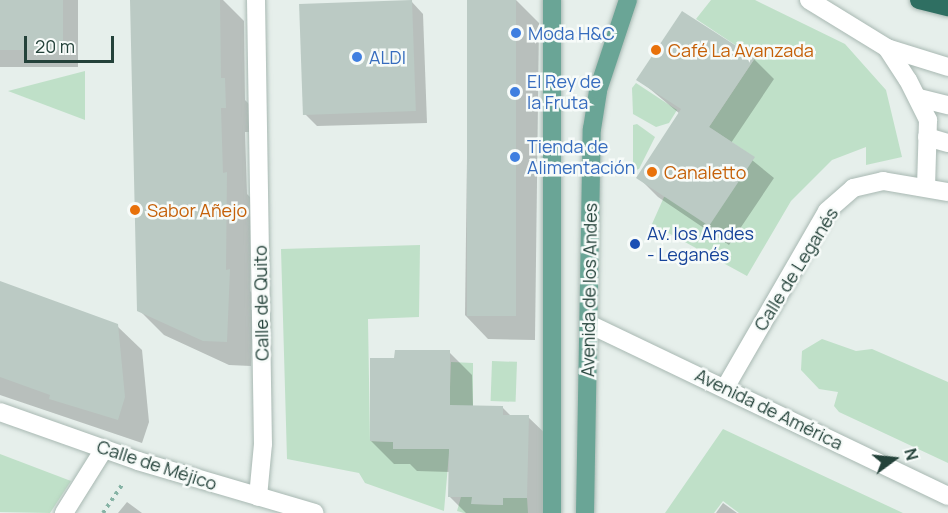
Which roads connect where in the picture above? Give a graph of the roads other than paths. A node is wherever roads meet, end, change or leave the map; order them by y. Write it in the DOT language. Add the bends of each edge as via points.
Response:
graph roads {
  1 [pos="256,0"];
  2 [pos="552,0"];
  3 [pos="628,0"];
  4 [pos="809,0"];
  5 [pos="920,0"];
  6 [pos="948,7"];
  7 [pos="887,48"];
  8 [pos="948,67"];
  9 [pos="919,98"];
  10 [pos="948,105"];
  11 [pos="927,137"];
  12 [pos="948,143"];
  13 [pos="926,187"];
  14 [pos="948,192"];
  15 [pos="588,324"];
  16 [pos="725,388"];
  17 [pos="0,412"];
  18 [pos="104,449"];
  19 [pos="948,496"];
  20 [pos="258,497"];
  21 [pos="64,513"];
  22 [pos="315,513"];
  23 [pos="552,513"];
  24 [pos="585,513"];
  1 -- 20 [label="street, Calle de Quito" via="262,444"];
  2 -- 23 [label="main road, Avenida de los Andes"];
  3 -- 15 [label="main road, Avenida de los Andes" via="598,90 592,129"];
  4 -- 7 [label="street"];
  5 -- 6 [label="highway"];
  7 -- 8 [label="street"];
  7 -- 9 [label="street"];
  9 -- 10 [label="street"];
  9 -- 11 [label="street" via="928,120"];
  11 -- 12 [label="street"];
  11 -- 13 [label="street"];
  13 -- 14 [label="street, Calle de Leganés"];
  13 -- 16 [label="street, Calle de Leganés" via="883,181 853,188 827,211"];
  15 -- 16 [label="street, Avenida de América"];
  15 -- 24 [label="main road, Avenida de los Andes"];
  16 -- 19 [label="street, Avenida de América"];
  17 -- 18 [label="street, Calle de Méjico"];
  18 -- 20 [label="street, Calle de Méjico"];
  18 -- 21 [label="street"];
  20 -- 22 [label="street, Calle de Méjico"];
}
